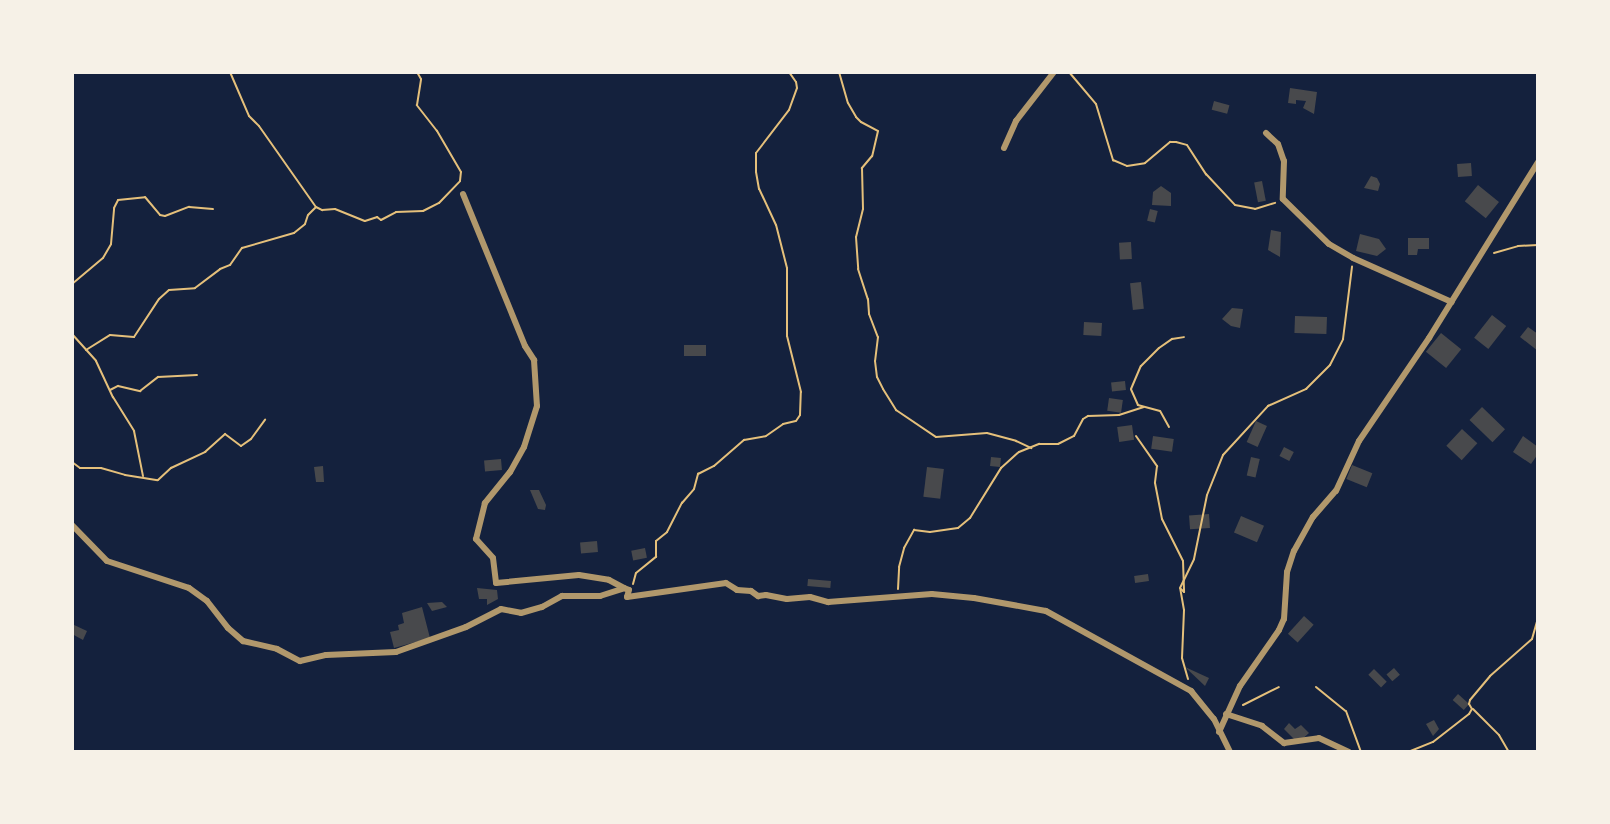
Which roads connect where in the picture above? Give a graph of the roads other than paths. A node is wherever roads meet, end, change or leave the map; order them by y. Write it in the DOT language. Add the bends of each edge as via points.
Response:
graph roads {
  1 [pos="1054,72"];
  2 [pos="1266,133"];
  3 [pos="1004,148"];
  4 [pos="1538,162"];
  5 [pos="463,194"];
  6 [pos="1452,302"];
  7 [pos="72,525"];
  8 [pos="624,588"];
  9 [pos="1226,714"];
  10 [pos="1219,733"];
  11 [pos="1230,752"];
  12 [pos="1349,752"];
  1 -- 3 [label="street" via="1016,121"];
  2 -- 6 [label="street" via="1278,144 1284,161 1283,199 1329,244"];
  4 -- 6 [label="street"];
  5 -- 8 [label="street" via="534,360 537,406 524,447 485,503 476,539 493,558 495,583 579,575 609,580"];
  6 -- 9 [label="street" via="1359,441 1336,491 1312,517 1287,572 1280,630"];
  7 -- 8 [label="street" via="113,565 189,588 207,601 243,641 277,649 300,661 326,655 396,652 466,627 501,609 521,613 562,596 600,596"];
  8 -- 10 [label="street" via="629,590 627,597 716,583 749,590 758,596 810,597 828,602 932,594 1046,611 1191,691 1214,719"];
  9 -- 10 [label="street"];
  9 -- 12 [label="street" via="1262,726 1284,743 1319,738"];
  10 -- 11 [label="street"];
}
